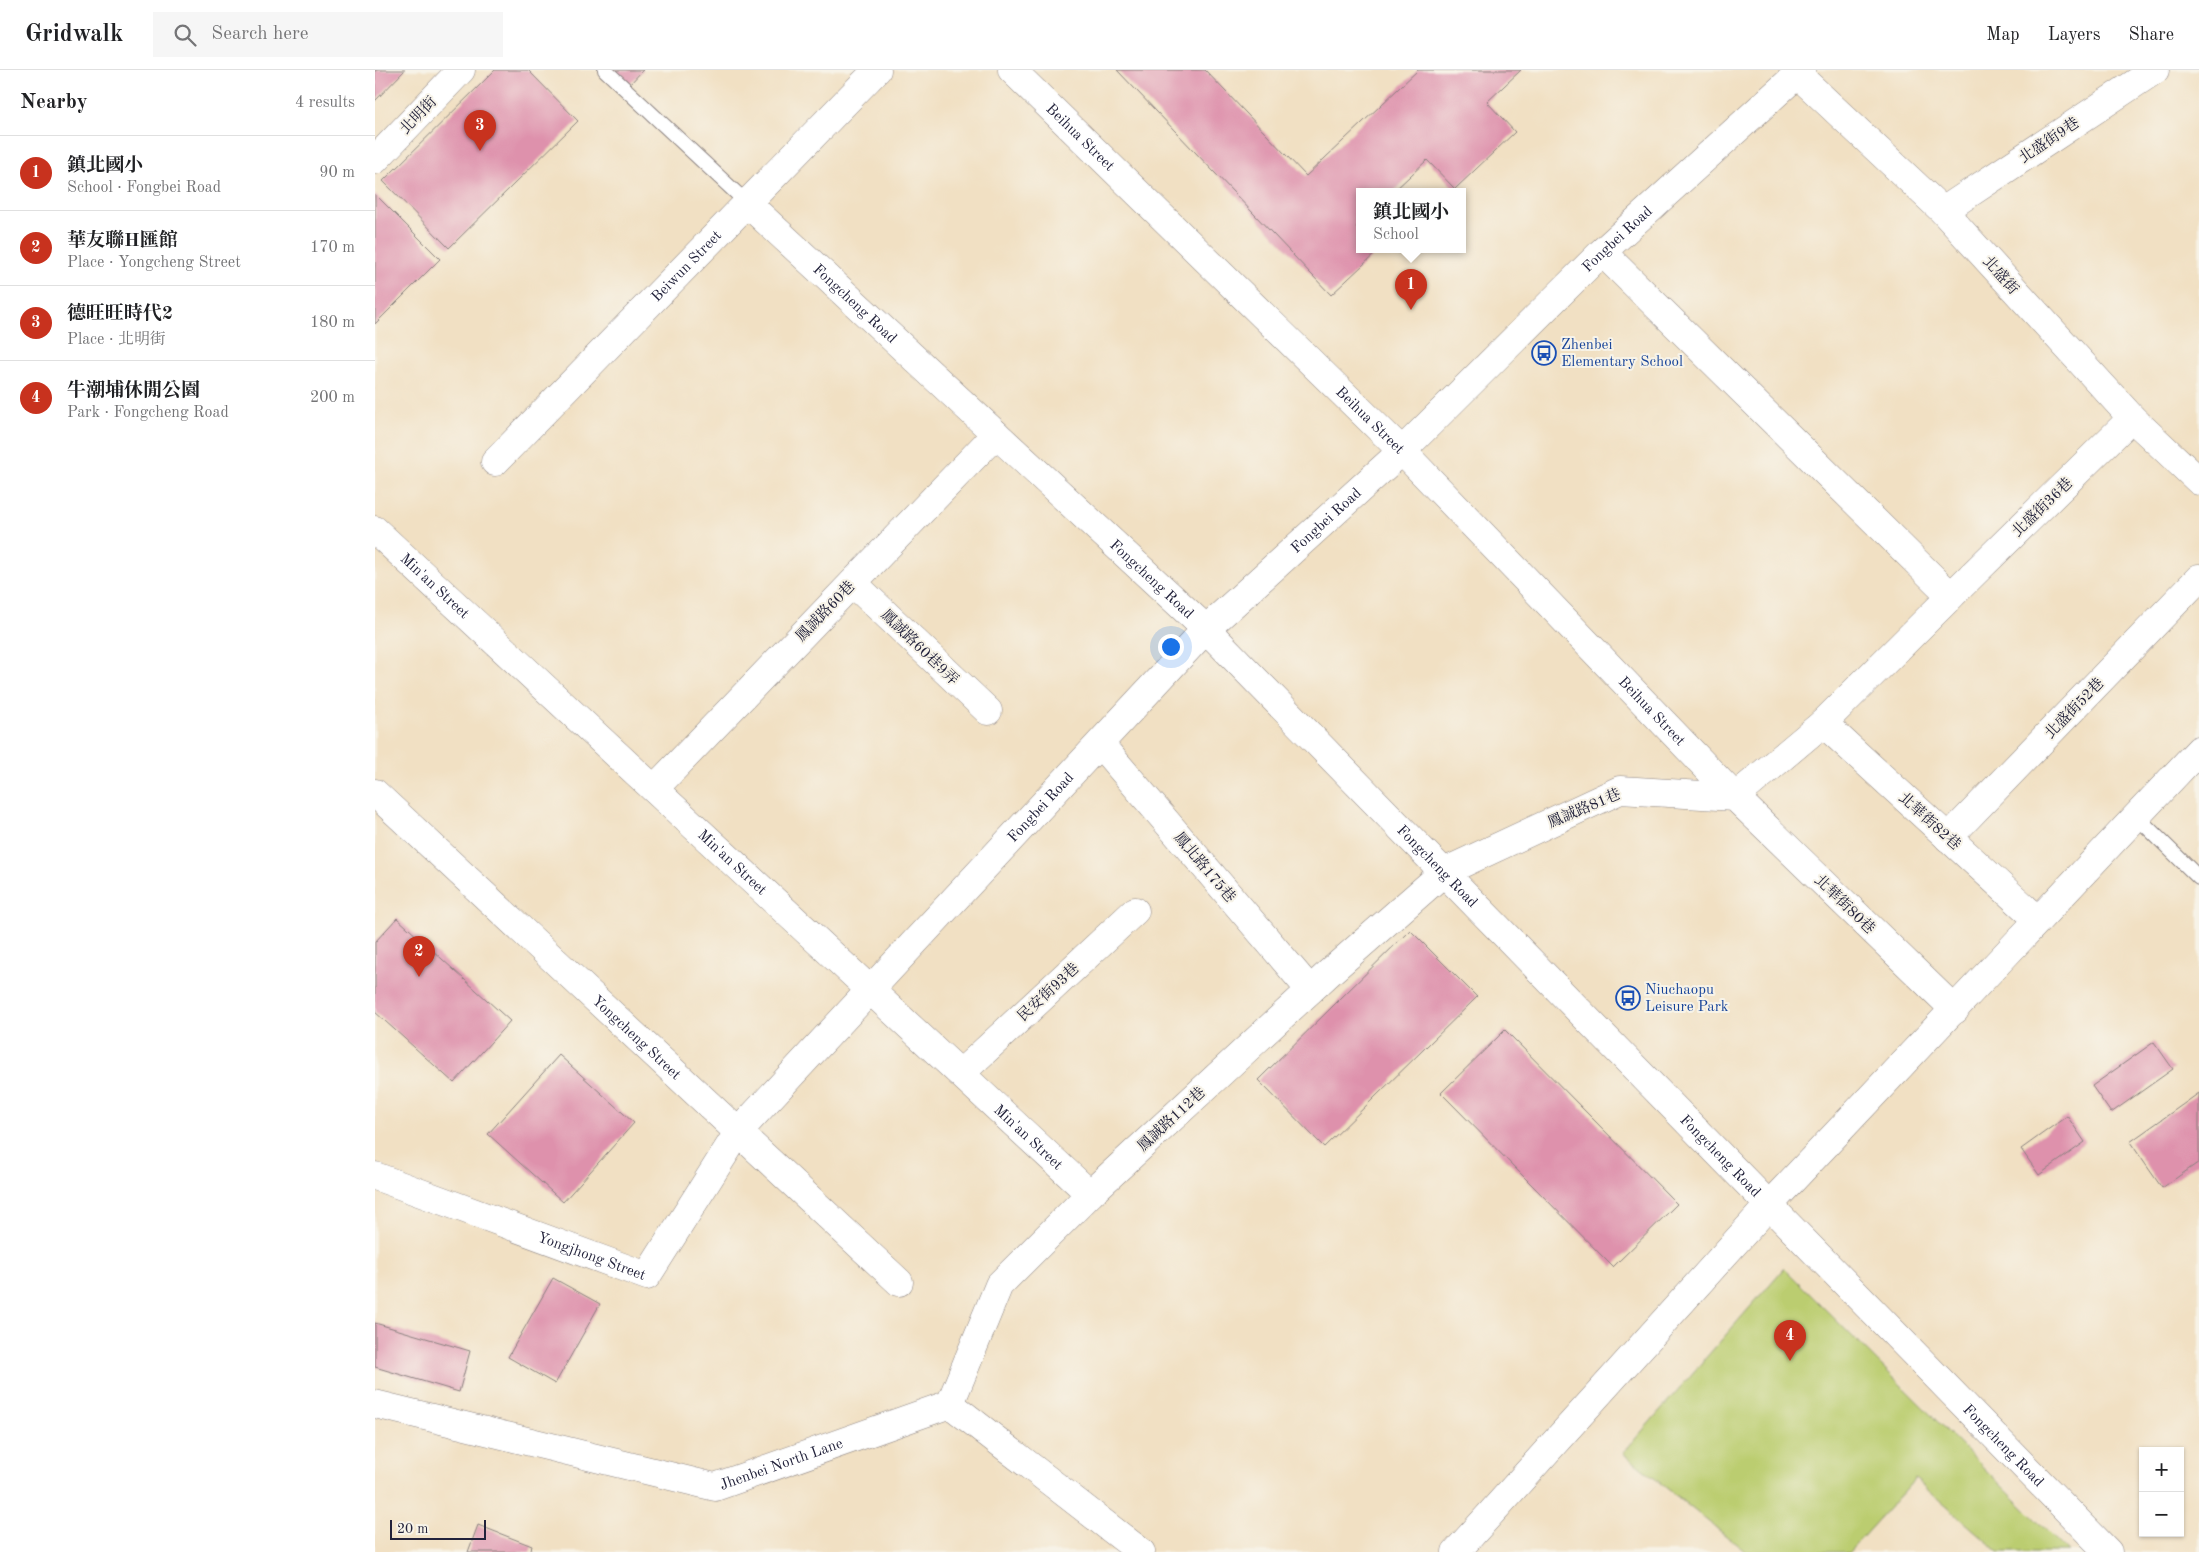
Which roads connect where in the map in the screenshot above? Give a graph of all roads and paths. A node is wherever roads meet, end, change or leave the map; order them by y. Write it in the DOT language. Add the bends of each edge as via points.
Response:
graph roads {
  1 [pos="461,70"];
  2 [pos="605,70"];
  3 [pos="877,70"];
  4 [pos="1012,70"];
  5 [pos="2155,70"];
  6 [pos="1800,72"];
  7 [pos="375,160"];
  8 [pos="746,202"];
  9 [pos="1943,211"];
  10 [pos="1602,252"];
  11 [pos="2132,418"];
  12 [pos="995,434"];
  13 [pos="1402,451"];
  14 [pos="495,462"];
  15 [pos="2198,478"];
  16 [pos="375,530"];
  17 [pos="2199,578"];
  18 [pos="853,582"];
  19 [pos="1951,596"];
  20 [pos="1206,629"];
  21 [pos="988,711"];
  22 [pos="1823,723"];
  23 [pos="1100,744"];
  24 [pos="2199,750"];
  25 [pos="654,789"];
  26 [pos="375,793"];
  27 [pos="1735,797"];
  28 [pos="2136,816"];
  29 [pos="1949,838"];
  30 [pos="1444,872"];
  31 [pos="2199,878"];
  32 [pos="1135,911"];
  33 [pos="2038,920"];
  34 [pos="870,990"];
  35 [pos="1310,990"];
  36 [pos="1955,1010"];
  37 [pos="961,1074"];
  38 [pos="739,1130"];
  39 [pos="375,1176"];
  40 [pos="1090,1194"];
  41 [pos="1769,1205"];
  42 [pos="899,1282"];
  43 [pos="375,1404"];
  44 [pos="950,1404"];
  45 [pos="1141,1552"];
  46 [pos="1456,1552"];
  47 [pos="2108,1552"];
  1 -- 7 [label="street, 北明街"];
  2 -- 8 [label="lane"];
  3 -- 8 [label="street, Beiwun Street"];
  4 -- 13 [label="street, Beihua Street"];
  5 -- 9 [label="street, 北盛街9巷"];
  6 -- 9 [label="street, 北盛街"];
  6 -- 10 [label="street, Fongbei Road"];
  8 -- 12 [label="street, Fongcheng Road"];
  8 -- 14 [label="street, Beiwun Street"];
  9 -- 11 [label="street, 北盛街"];
  10 -- 13 [label="street, Fongbei Road"];
  10 -- 19 [label="street"];
  11 -- 15 [label="street, 北盛街"];
  11 -- 19 [label="street, 北盛街36巷"];
  12 -- 18 [label="street, 鳳誠路60巷"];
  12 -- 20 [label="street, Fongcheng Road"];
  13 -- 20 [label="street, Fongbei Road"];
  13 -- 27 [label="street, Beihua Street"];
  16 -- 25 [label="street, Min'an Street"];
  17 -- 29 [label="street, 北盛街52巷"];
  18 -- 21 [label="street, 鳳誠路60巷9弄"];
  18 -- 25 [label="street, 鳳誠路60巷"];
  19 -- 22 [label="street"];
  20 -- 23 [label="street, Fongbei Road"];
  20 -- 30 [label="street, Fongcheng Road"];
  22 -- 27 [label="street"];
  22 -- 29 [label="street, 北華街82巷"];
  23 -- 34 [label="street, Fongbei Road"];
  23 -- 35 [label="street, 鳳北路175巷"];
  24 -- 28 [label="street"];
  25 -- 34 [label="street, Min'an Street"];
  26 -- 38 [label="street, Yongcheng Street"];
  27 -- 30 [label="street, 鳳誠路81巷" via="1620,790"];
  27 -- 36 [label="street, 北華街80巷"];
  28 -- 31 [label="lane"];
  28 -- 33 [label="street"];
  29 -- 33 [label="street, 北華街82巷"];
  30 -- 35 [label="street, 鳳誠路112巷"];
  30 -- 41 [label="street, Fongcheng Road"];
  32 -- 37 [label="street, 民安街93巷"];
  33 -- 36 [label="street"];
  34 -- 37 [label="street, Min'an Street"];
  34 -- 38 [label="street, Fongbei Road"];
  35 -- 40 [label="street, 鳳誠路112巷"];
  36 -- 41 [label="street"];
  37 -- 40 [label="street, Min'an Street"];
  38 -- 39 [label="street, Yongjhong Street" via="647,1276"];
  38 -- 42 [label="street, Yongcheng Street"];
  40 -- 44 [label="street, 鳳誠路112巷" via="999,1285"];
  41 -- 46 [label="street"];
  41 -- 47 [label="street, Fongcheng Road"];
  43 -- 44 [label="street, Jhenbei North Lane" via="715,1487"];
  44 -- 45 [label="street"];
}
